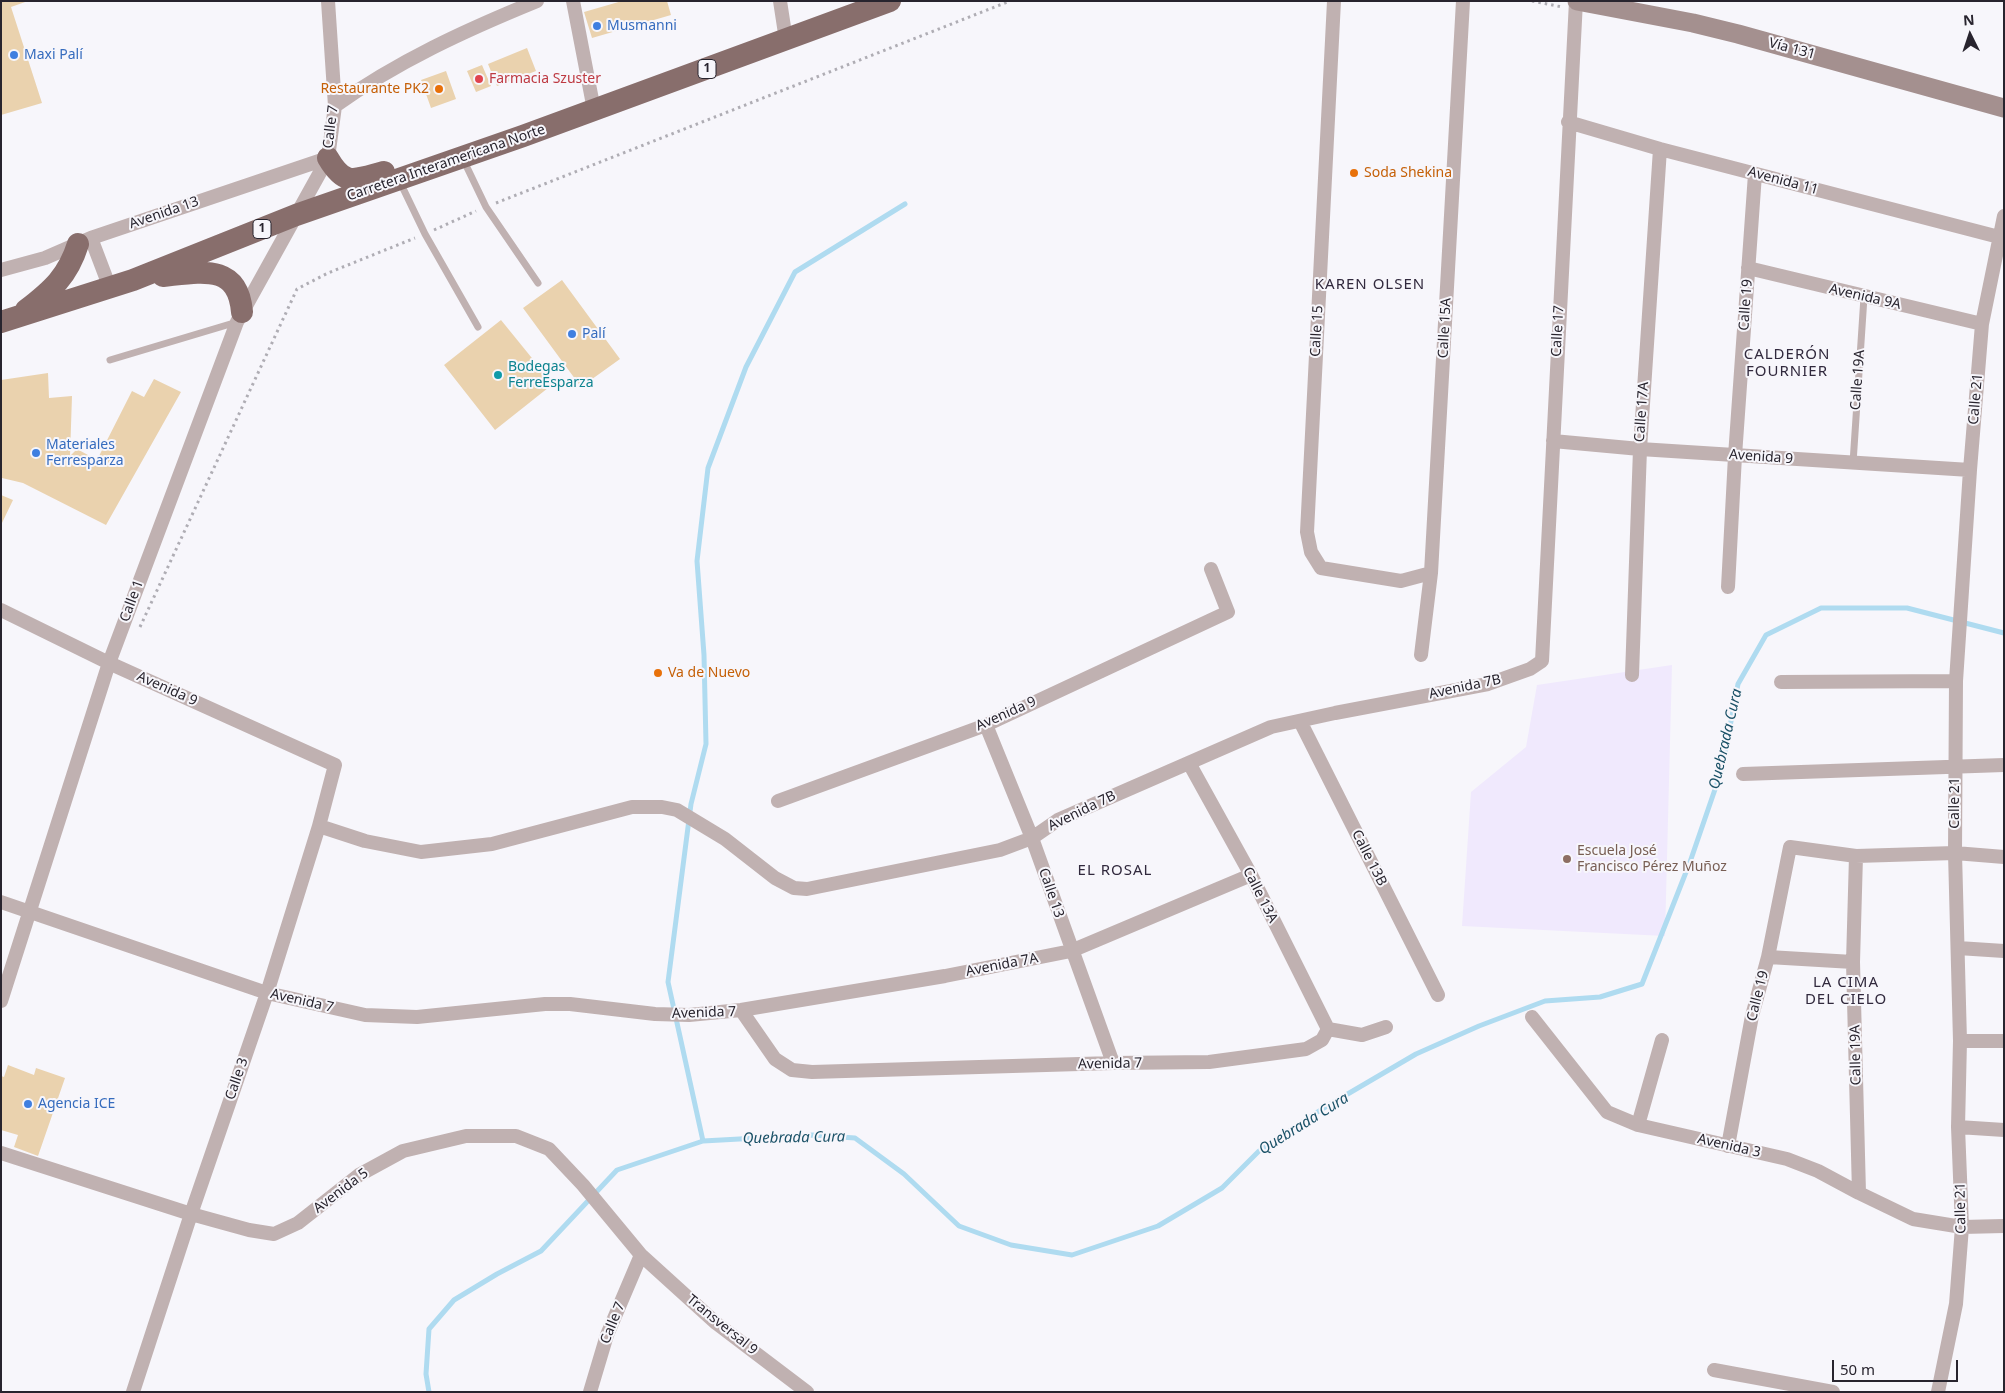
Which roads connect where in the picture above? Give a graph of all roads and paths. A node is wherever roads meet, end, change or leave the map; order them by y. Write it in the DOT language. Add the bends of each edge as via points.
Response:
graph roads {
  1 [pos="328,1"];
  2 [pos="536,1"];
  3 [pos="573,1"];
  4 [pos="780,1"];
  5 [pos="890,1"];
  6 [pos="1010,1"];
  7 [pos="1334,1"];
  8 [pos="1463,1"];
  9 [pos="1576,1"];
  10 [pos="786,40"];
  11 [pos="335,106"];
  12 [pos="2004,108"];
  13 [pos="594,110"];
  14 [pos="1568,122"];
  15 [pos="504,142"];
  16 [pos="1660,149"];
  17 [pos="462,157"];
  18 [pos="328,158"];
  19 [pos="1755,174"];
  20 [pos="399,179"];
  21 [pos="486,207"];
  22 [pos="296,215"];
  23 [pos="2004,216"];
  24 [pos="425,234"];
  25 [pos="1999,237"];
  26 [pos="84,241"];
  27 [pos="1748,268"];
  28 [pos="1,270"];
  29 [pos="133,280"];
  30 [pos="538,283"];
  31 [pos="110,288"];
  32 [pos="1864,297"];
  33 [pos="240,317"];
  34 [pos="8,320"];
  35 [pos="1982,324"];
  36 [pos="478,327"];
  37 [pos="110,360"];
  38 [pos="1553,441"];
  39 [pos="1640,449"];
  40 [pos="1735,456"];
  41 [pos="1853,463"];
  42 [pos="1970,470"];
  43 [pos="1211,569"];
  44 [pos="1431,573"];
  45 [pos="1728,586"];
  46 [pos="1,610"];
  47 [pos="137,635"];
  48 [pos="1421,654"];
  49 [pos="1542,661"];
  50 [pos="109,663"];
  51 [pos="1632,675"];
  52 [pos="1956,681"];
  53 [pos="1781,682"];
  54 [pos="1300,721"];
  55 [pos="986,724"];
  56 [pos="1188,763"];
  57 [pos="335,765"];
  58 [pos="1955,765"];
  59 [pos="2004,765"];
  60 [pos="1743,774"];
  61 [pos="778,801"];
  62 [pos="319,826"];
  63 [pos="1032,838"];
  64 [pos="1955,853"];
  65 [pos="1856,856"];
  66 [pos="2004,857"];
  67 [pos="1250,875"];
  68 [pos="1,902"];
  69 [pos="30,912"];
  70 [pos="1958,948"];
  71 [pos="1071,951"];
  72 [pos="2004,951"];
  73 [pos="1768,957"];
  74 [pos="1853,962"];
  75 [pos="267,993"];
  76 [pos="1438,995"];
  77 [pos="1,1001"];
  78 [pos="741,1010"];
  79 [pos="1532,1017"];
  80 [pos="1386,1027"];
  81 [pos="1328,1029"];
  82 [pos="1662,1040"];
  83 [pos="2004,1041"];
  84 [pos="1960,1042"];
  85 [pos="1113,1063"];
  86 [pos="1638,1125"];
  87 [pos="1958,1127"];
  88 [pos="2004,1130"];
  89 [pos="1728,1146"];
  90 [pos="1,1154"];
  91 [pos="1859,1193"];
  92 [pos="191,1214"];
  93 [pos="2004,1226"];
  94 [pos="1962,1227"];
  95 [pos="641,1256"];
  96 [pos="1714,1370"];
  97 [pos="133,1392"];
  98 [pos="590,1392"];
  99 [pos="807,1392"];
  100 [pos="1833,1392"];
  101 [pos="1938,1392"];
  1 -- 11 [label="street, Calle 7"];
  2 -- 11 [label="street" via="428,49 369,82"];
  3 -- 13 [label="street"];
  4 -- 10 [label="street"];
  5 -- 10 [label="highway, Carretera Interamericana Norte / 1"];
  6 -- 21 [label="path"];
  7 -- 44 [label="street, Calle 15" via="1307,532 1311,552 1321,568 1401,581"];
  8 -- 44 [label="street, Calle 15A"];
  9 -- 12 [label="main road, Vía 131" via="1738,34"];
  9 -- 14 [label="street, Calle 17"];
  10 -- 13 [label="highway, Carretera Interamericana Norte / 1"];
  11 -- 18 [label="street, Calle 7"];
  13 -- 15 [label="highway, Carretera Interamericana Norte / 1"];
  14 -- 16 [label="street, Avenida 11"];
  14 -- 38 [label="street, Calle 17"];
  15 -- 17 [label="highway, Carretera Interamericana Norte / 1"];
  15 -- 18 [label="highway" via="363,178 348,179 339,175"];
  16 -- 19 [label="street, Avenida 11"];
  16 -- 39 [label="street, Calle 17A"];
  17 -- 20 [label="highway, Carretera Interamericana Norte / 1"];
  17 -- 21 [label="lane"];
  18 -- 22 [label="street, Calle 7"];
  18 -- 26 [label="street, Avenida 13"];
  19 -- 25 [label="street, Avenida 11"];
  19 -- 27 [label="street, Calle 19"];
  20 -- 22 [label="highway, Carretera Interamericana Norte / 1"];
  20 -- 24 [label="lane"];
  21 -- 24 [label="path"];
  21 -- 30 [label="lane"];
  22 -- 29 [label="highway, Carretera Interamericana Norte / 1"];
  22 -- 33 [label="street, Calle 1"];
  23 -- 25 [label="street, Calle 21"];
  24 -- 36 [label="lane"];
  24 -- 47 [label="path" via="296,289"];
  25 -- 35 [label="street, Calle 21"];
  26 -- 28 [label="street, Avenida 13" via="45,258"];
  26 -- 31 [label="street"];
  26 -- 34 [label="highway" via="52,289"];
  27 -- 32 [label="street, Avenida 9A"];
  27 -- 40 [label="street, Calle 19"];
  29 -- 31 [label="highway, Carretera Interamericana Norte / 1"];
  29 -- 33 [label="highway" via="203,272 221,274 238,291"];
  31 -- 34 [label="highway, Carretera Interamericana Norte / 1"];
  32 -- 35 [label="street, Avenida 9A"];
  32 -- 41 [label="lane, Calle 19A"];
  33 -- 37 [label="lane"];
  33 -- 50 [label="street, Calle 1"];
  35 -- 42 [label="street, Calle 21"];
  38 -- 39 [label="street, Avenida 9"];
  38 -- 49 [label="street, Calle 17"];
  39 -- 40 [label="street, Avenida 9"];
  39 -- 51 [label="street, Calle 17A"];
  40 -- 41 [label="street, Avenida 9"];
  40 -- 45 [label="street, Calle 19"];
  41 -- 42 [label="street, Avenida 9"];
  42 -- 52 [label="street, Calle 21"];
  43 -- 55 [label="street, Avenida 9" via="1228,612"];
  44 -- 48 [label="street, Calle 15A"];
  46 -- 50 [label="street, Avenida 9"];
  49 -- 54 [label="street, Avenida 7B" via="1530,669 1488,684"];
  50 -- 57 [label="street, Avenida 9"];
  50 -- 69 [label="street, Calle 1"];
  52 -- 53 [label="street"];
  52 -- 58 [label="street, Calle 21"];
  54 -- 56 [label="street, Avenida 7B" via="1271,728"];
  54 -- 76 [label="street, Calle 13B"];
  55 -- 61 [label="street, Avenida 9"];
  55 -- 63 [label="street, Calle 13"];
  56 -- 63 [label="street, Avenida 7B" via="1058,820"];
  56 -- 67 [label="street, Calle 13A"];
  57 -- 62 [label="street, Calle 3"];
  58 -- 59 [label="street"];
  58 -- 60 [label="street"];
  58 -- 64 [label="street, Calle 21"];
  62 -- 63 [label="street, Avenida 7B" via="365,841 421,852 492,844 632,808 662,806 677,810 725,840 776,878 794,888 807,889 1000,850"];
  62 -- 75 [label="street, Calle 3"];
  63 -- 71 [label="street, Calle 13"];
  64 -- 65 [label="street"];
  64 -- 66 [label="street"];
  64 -- 70 [label="street, Calle 21"];
  65 -- 73 [label="street, Calle 19" via="1790,847"];
  65 -- 74 [label="street, Calle 19A"];
  67 -- 71 [label="street, Avenida 7A"];
  67 -- 81 [label="street, Calle 13A"];
  68 -- 69 [label="street, Avenida 7"];
  69 -- 75 [label="street, Avenida 7"];
  69 -- 77 [label="street, Calle 1"];
  70 -- 72 [label="street"];
  70 -- 84 [label="street, Calle 21"];
  71 -- 78 [label="street, Avenida 7A" via="946,976"];
  71 -- 85 [label="street, Calle 13"];
  73 -- 74 [label="street"];
  73 -- 89 [label="street, Calle 19" via="1752,1016"];
  74 -- 91 [label="street, Calle 19A"];
  75 -- 78 [label="street, Avenida 7" via="374,1015 417,1017 545,1004 655,1014 689,1015"];
  75 -- 92 [label="street, Calle 3"];
  78 -- 85 [label="street, Avenida 7" via="775,1059 792,1070"];
  79 -- 86 [label="street, Avenida 3" via="1607,1112"];
  80 -- 81 [label="street" via="1362,1035"];
  81 -- 85 [label="street, Avenida 7" via="1322,1040 1306,1049 1209,1062"];
  82 -- 86 [label="street"];
  83 -- 84 [label="street"];
  84 -- 87 [label="street, Calle 21"];
  86 -- 89 [label="street, Avenida 3"];
  87 -- 88 [label="street"];
  87 -- 94 [label="street, Calle 21"];
  89 -- 91 [label="street, Avenida 3" via="1787,1159"];
  90 -- 92 [label="street, Avenida 5"];
  91 -- 94 [label="street, Avenida 3" via="1913,1219"];
  92 -- 95 [label="street, Avenida 5" via="274,1234 298,1223 359,1175 403,1151 466,1136 516,1136 549,1149 584,1185"];
  92 -- 97 [label="street, Calle 3"];
  93 -- 94 [label="street, Avenida 3"];
  94 -- 101 [label="street, Calle 21" via="1956,1304"];
  95 -- 98 [label="street, Calle 7" via="607,1335"];
  95 -- 99 [label="street, Transversal 9" via="716,1323"];
  96 -- 100 [label="street"];
}
